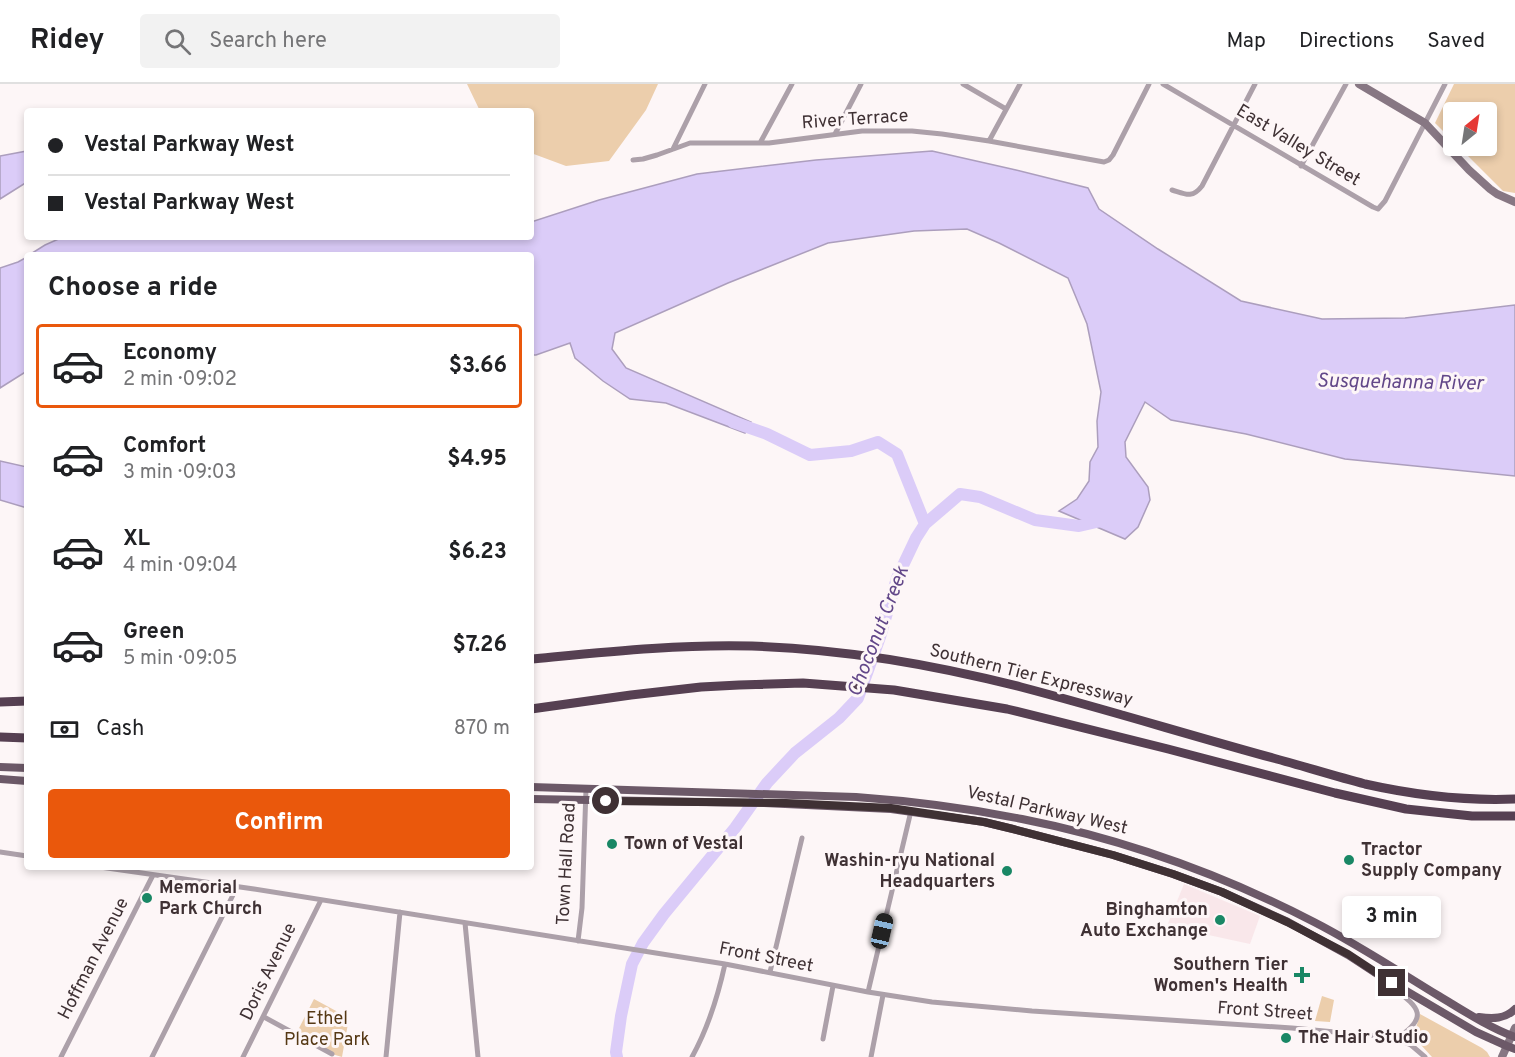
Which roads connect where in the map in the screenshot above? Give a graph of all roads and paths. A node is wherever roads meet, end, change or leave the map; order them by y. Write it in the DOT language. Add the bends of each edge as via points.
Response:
graph roads {
  1 [pos="705,84"];
  2 [pos="792,84"];
  3 [pos="861,84"];
  4 [pos="963,84"];
  5 [pos="1020,84"];
  6 [pos="1149,84"];
  7 [pos="1163,84"];
  8 [pos="1255,84"];
  9 [pos="1346,84"];
  10 [pos="1359,84"];
  11 [pos="1444,84"];
  12 [pos="1006,109"];
  13 [pos="1425,123"];
  14 [pos="1234,125"];
  15 [pos="835,134"];
  16 [pos="989,141"];
  17 [pos="760,143"];
  18 [pos="673,149"];
  19 [pos="633,160"];
  20 [pos="1302,166"];
  21 [pos="1172,189"];
  22 [pos="1515,202"];
  23 [pos="534,659"];
  24 [pos="24,701"];
  25 [pos="0,702"];
  26 [pos="534,709"];
  27 [pos="0,737"];
  28 [pos="24,738"];
  29 [pos="0,767"];
  30 [pos="24,768"];
  31 [pos="0,779"];
  32 [pos="24,781"];
  33 [pos="534,787"];
  34 [pos="586,789"];
  35 [pos="534,799"];
  36 [pos="1515,799"];
  37 [pos="586,801"];
  38 [pos="911,811"];
  39 [pos="1515,816"];
  40 [pos="802,838"];
  41 [pos="0,852"];
  42 [pos="24,856"];
  43 [pos="120,870"];
  44 [pos="153,875"];
  45 [pos="237,887"];
  46 [pos="321,900"];
  47 [pos="400,912"];
  48 [pos="465,923"];
  49 [pos="578,941"];
  50 [pos="725,964"];
  51 [pos="770,972"];
  52 [pos="1374,972"];
  53 [pos="833,986"];
  54 [pos="868,993"];
  55 [pos="882,995"];
  56 [pos="1515,1009"];
  57 [pos="1471,1016"];
  58 [pos="264,1017"];
  59 [pos="1514,1034"];
  60 [pos="823,1039"];
  61 [pos="1396,1039"];
  62 [pos="1511,1048"];
  63 [pos="332,1054"];
  64 [pos="62,1057"];
  65 [pos="152,1057"];
  66 [pos="243,1057"];
  67 [pos="386,1057"];
  68 [pos="478,1057"];
  69 [pos="692,1057"];
  70 [pos="871,1057"];
  71 [pos="1425,1057"];
  72 [pos="1502,1057"];
  1 -- 18 [label="street"];
  2 -- 17 [label="street"];
  3 -- 15 [label="street"];
  4 -- 12 [label="street"];
  5 -- 12 [label="street"];
  6 -- 16 [label="street, River Terrace" via="1109,160 1101,162"];
  7 -- 14 [label="street, East Valley Street"];
  8 -- 14 [label="street"];
  9 -- 20 [label="street"];
  10 -- 13 [label="street"];
  11 -- 13 [label="street"];
  12 -- 16 [label="street"];
  13 -- 20 [label="street, East Valley Street" via="1378,209"];
  13 -- 22 [label="street" via="1490,189"];
  14 -- 20 [label="street, East Valley Street"];
  14 -- 21 [label="street" via="1197,192 1192,195"];
  15 -- 16 [label="street, River Terrace" via="912,131"];
  15 -- 17 [label="street, River Terrace"];
  17 -- 18 [label="street, River Terrace" via="690,143"];
  18 -- 19 [label="street, River Terrace"];
  23 -- 36 [label="highway, Southern Tier Expressway" via="653,648 752,646 833,651 903,661 1021,687 1365,784 1442,797"];
  24 -- 25 [label="highway"];
  26 -- 39 [label="highway, Southern Tier Expressway" via="739,685 803,683 894,690 1007,709 1406,809"];
  27 -- 28 [label="highway"];
  29 -- 30 [label="main road"];
  31 -- 32 [label="main road"];
  33 -- 34 [label="main road, Vestal Parkway West"];
  34 -- 37 [label="street, Town Hall Road"];
  34 -- 57 [label="main road, Vestal Parkway West" via="906,801 1024,819 1114,842 1238,886 1315,922"];
  35 -- 37 [label="main road, Vestal Parkway West"];
  37 -- 38 [label="main road, Vestal Parkway West" via="764,803"];
  37 -- 49 [label="street, Town Hall Road"];
  38 -- 52 [label="main road, Vestal Parkway West" via="984,822 1173,874 1287,922"];
  38 -- 54 [label="street"];
  40 -- 51 [label="street"];
  41 -- 42 [label="street"];
  43 -- 44 [label="street, Front Street"];
  44 -- 45 [label="street, Front Street"];
  44 -- 64 [label="street, Hoffman Avenue"];
  45 -- 46 [label="street, Front Street"];
  45 -- 65 [label="street"];
  46 -- 47 [label="street, Front Street"];
  46 -- 58 [label="street, Doris Avenue"];
  47 -- 48 [label="street, Front Street"];
  47 -- 67 [label="street"];
  48 -- 49 [label="street, Front Street"];
  48 -- 68 [label="street"];
  49 -- 50 [label="street, Front Street"];
  50 -- 51 [label="street, Front Street"];
  50 -- 69 [label="street" via="706,1027"];
  51 -- 53 [label="street, Front Street"];
  52 -- 61 [label="street" via="1413,1004 1418,1013 1411,1029"];
  52 -- 62 [label="main road, Vestal Parkway West"];
  53 -- 54 [label="street, Front Street"];
  53 -- 60 [label="street"];
  54 -- 55 [label="street, Front Street"];
  55 -- 61 [label="street, Front Street" via="1030,1011"];
  55 -- 70 [label="street"];
  56 -- 57 [label="main road" via="1496,1018"];
  57 -- 59 [label="main road, Vestal Parkway West"];
  58 -- 63 [label="street"];
  58 -- 66 [label="street, Doris Avenue"];
  59 -- 62 [label="street"];
  61 -- 71 [label="street, Front Street"];
  62 -- 72 [label="street"];
}
